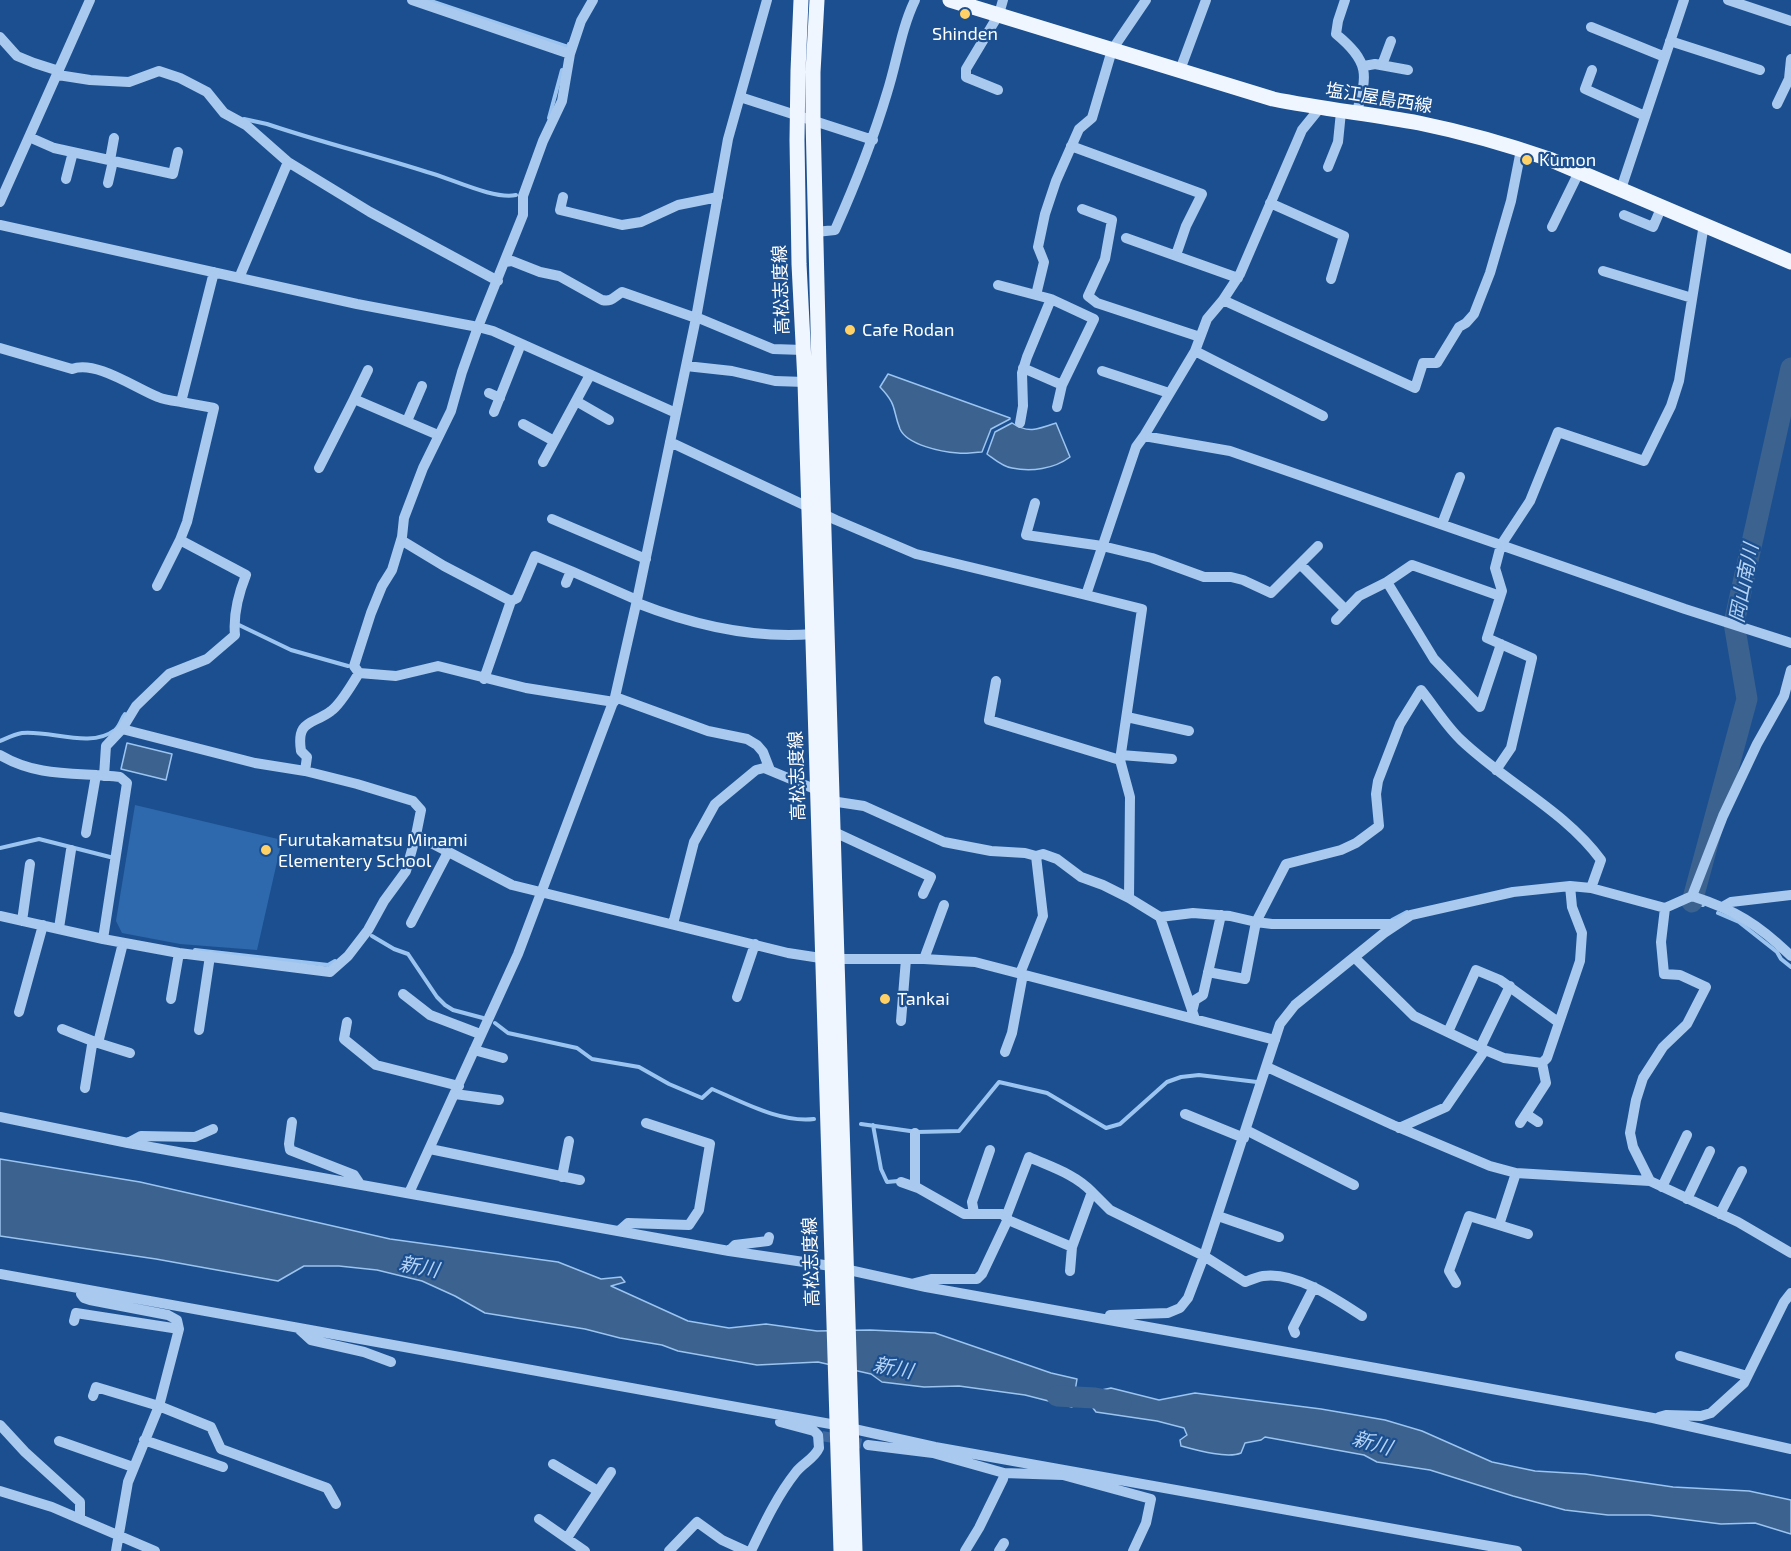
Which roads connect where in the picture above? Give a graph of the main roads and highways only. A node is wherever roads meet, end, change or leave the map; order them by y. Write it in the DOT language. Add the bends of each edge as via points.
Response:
graph roads {
  1 [pos="801,0"];
  2 [pos="817,0"];
  3 [pos="950,0"];
  4 [pos="1001,7"];
  5 [pos="805,118"];
  6 [pos="1791,262"];
  7 [pos="829,958"];
  8 [pos="838,1273"];
  9 [pos="841,1551"];
  10 [pos="855,1551"];
  1 -- 5 [label="main road, 高松志度線"];
  2 -- 5 [label="main road, 高松志度線" via="813,72"];
  3 -- 4 [label="main road, 塩江屋島西線"];
  4 -- 6 [label="main road, 塩江屋島西線" via="1112,50 1273,99 1484,138 1579,172"];
  5 -- 7 [label="main road, 高松志度線" via="816,232 832,831"];
  5 -- 7 [label="main road, 高松志度線" via="799,264 817,790"];
  7 -- 8 [label="main road, 高松志度線"];
  8 -- 9 [label="main road, 高松志度線" via="836,1423"];
  8 -- 10 [label="main road, 高松志度線" via="852,1426"];
}
